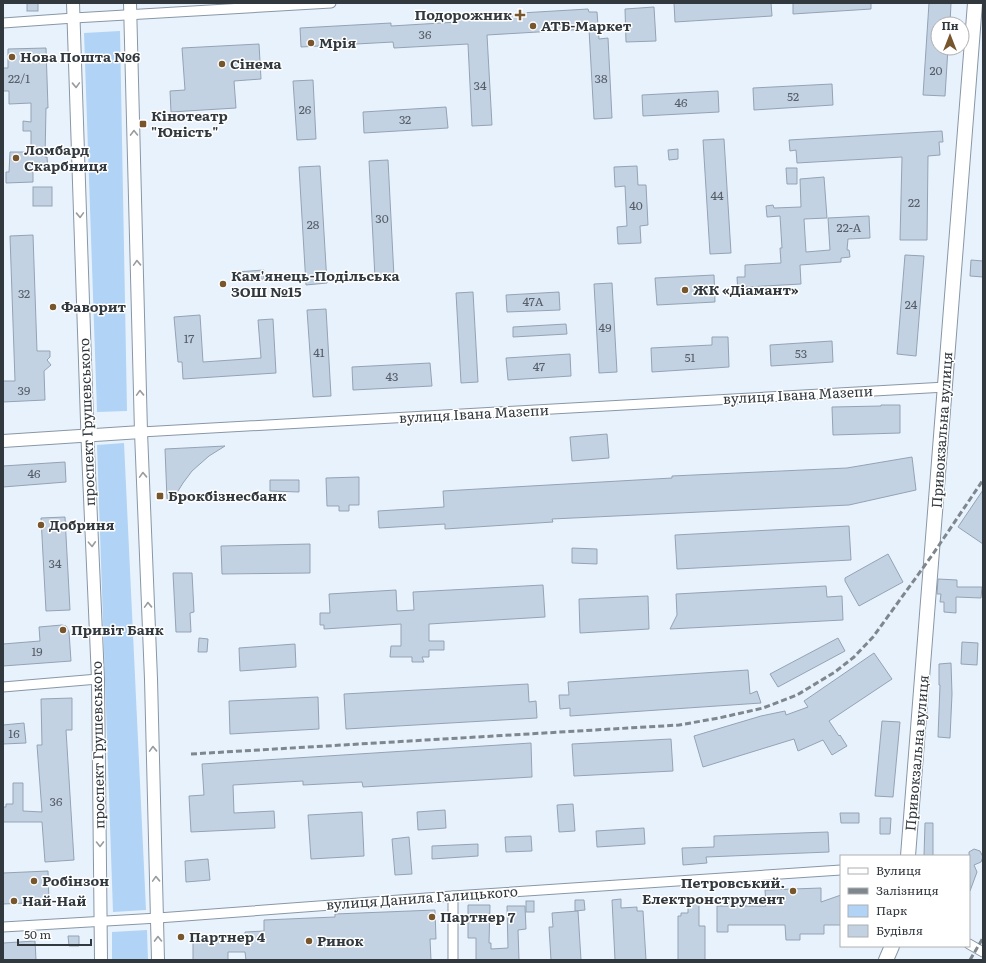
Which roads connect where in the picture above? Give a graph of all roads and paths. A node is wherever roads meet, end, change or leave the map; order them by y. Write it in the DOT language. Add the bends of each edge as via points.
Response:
graph roads {
  1 [pos="73,3"];
  2 [pos="331,3"];
  3 [pos="976,3"];
  4 [pos="130,9"];
  5 [pos="74,18"];
  6 [pos="3,24"];
  7 [pos="946,387"];
  8 [pos="141,432"];
  9 [pos="87,435"];
  10 [pos="3,441"];
  11 [pos="98,679"];
  12 [pos="3,687"];
  13 [pos="908,855"];
  14 [pos="840,870"];
  15 [pos="453,896"];
  16 [pos="158,918"];
  17 [pos="101,921"];
  18 [pos="3,927"];
  19 [pos="970,945"];
  20 [pos="892,947"];
  21 [pos="983,952"];
  22 [pos="101,960"];
  23 [pos="158,960"];
  24 [pos="453,960"];
  25 [pos="886,960"];
  1 -- 5 [label="main road, проспект Грушевського"];
  2 -- 4 [label="street"];
  3 -- 7 [label="main road, Привокзальна вулиця"];
  4 -- 5 [label="street"];
  8 -- 4 [label="main road, one-way"];
  5 -- 6 [label="street"];
  5 -- 9 [label="main road, проспект Грушевського, one-way"];
  7 -- 8 [label="street, вулиця Івана Мазепи"];
  7 -- 13 [label="main road, Привокзальна вулиця"];
  8 -- 9 [label="main road, вулиця Івана Мазепи"];
  16 -- 8 [label="main road, one-way"];
  9 -- 10 [label="main road, вулиця Івана Мазепи"];
  9 -- 11 [label="main road, проспект Грушевського, one-way"];
  11 -- 12 [label="street"];
  11 -- 17 [label="main road, проспект Грушевського, one-way"];
  14 -- 15 [label="street, вулиця Данила Галицького"];
  15 -- 16 [label="street, вулиця Данила Галицького"];
  15 -- 24 [label="street"];
  16 -- 17 [label="street, вулиця Данила Галицького"];
  23 -- 16 [label="main road, one-way"];
  17 -- 18 [label="street, вулиця Данила Галицького"];
  17 -- 22 [label="main road, проспект Грушевського"];
  19 -- 21 [label="street"];
  20 -- 25 [label="main road"];
}
